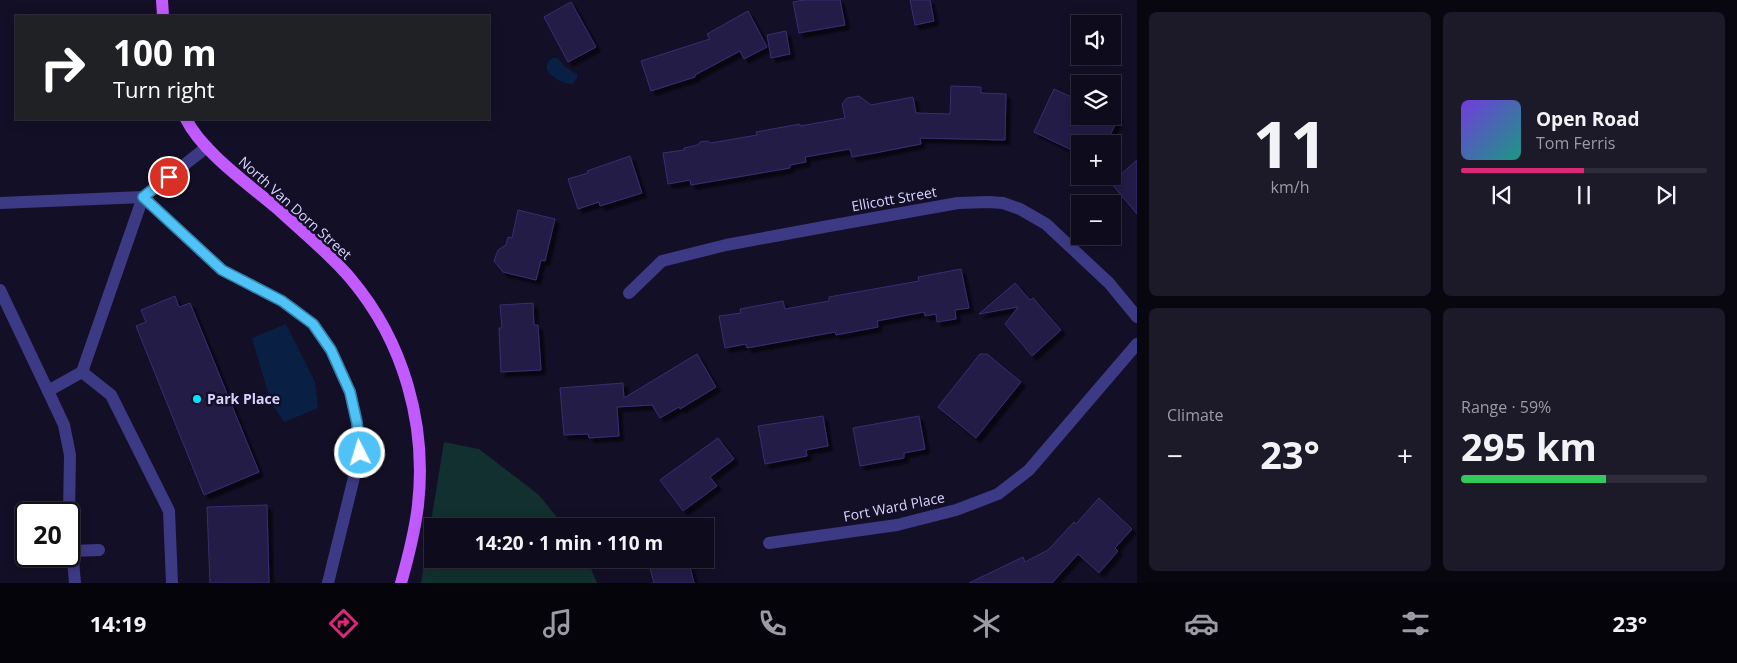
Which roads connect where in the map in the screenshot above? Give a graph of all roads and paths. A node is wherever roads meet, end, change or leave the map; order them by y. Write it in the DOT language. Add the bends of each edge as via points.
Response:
graph roads {
  1 [pos="162,0"];
  2 [pos="163,15"];
  3 [pos="187,120"];
  4 [pos="207,147"];
  5 [pos="143,197"];
  6 [pos="0,203"];
  7 [pos="0,290"];
  8 [pos="629,293"];
  9 [pos="1137,317"];
  10 [pos="1137,344"];
  11 [pos="82,372"];
  12 [pos="48,391"];
  13 [pos="69,502"];
  14 [pos="769,543"];
  15 [pos="99,550"];
  16 [pos="80,551"];
  17 [pos="73,567"];
  18 [pos="75,583"];
  19 [pos="172,583"];
  20 [pos="328,583"];
  21 [pos="401,583"];
  1 -- 2 [label="main road"];
  3 -- 4 [label="main road, North Van Dorn Street"];
  4 -- 5 [label="street"];
  4 -- 21 [label="main road, North Van Dorn Street" via="351,279 380,321 396,353 416,417 419,456 418,507"];
  5 -- 6 [label="street"];
  5 -- 11 [label="street"];
  5 -- 20 [label="street" via="222,270 282,301 313,324 331,350 350,392 360,453"];
  7 -- 12 [label="street"];
  8 -- 9 [label="street, Ellicott Street" via="662,261 726,245 829,226 958,203 988,202 1011,206 1046,224 1109,284"];
  10 -- 14 [label="street, Fort Ward Place" via="1028,470 998,494 956,510 897,525"];
  11 -- 12 [label="street"];
  11 -- 19 [label="street" via="111,395 169,511"];
  12 -- 13 [label="street" via="64,425 70,455"];
  15 -- 16 [label="street"];
  17 -- 18 [label="street"];
}
